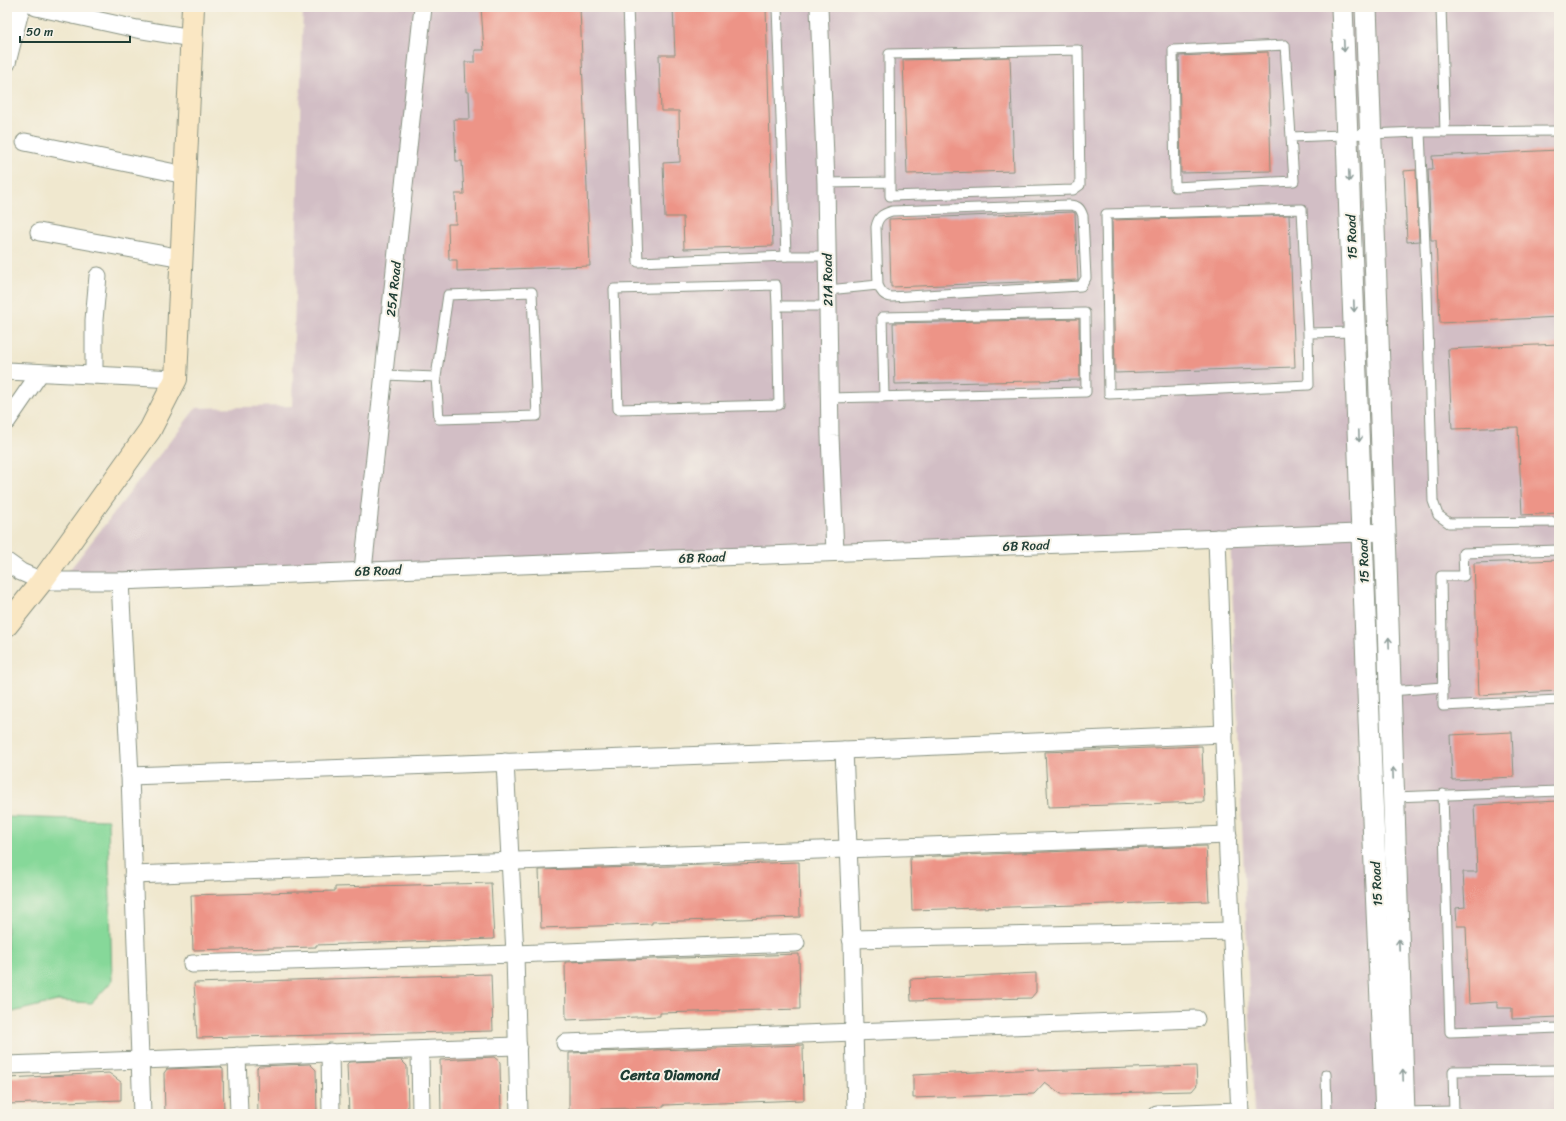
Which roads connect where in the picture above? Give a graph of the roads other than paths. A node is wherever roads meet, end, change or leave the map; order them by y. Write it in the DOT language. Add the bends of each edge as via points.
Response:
graph roads {
  1 [pos="21,7"];
  2 [pos="36,7"];
  3 [pos="193,7"];
  4 [pos="423,7"];
  5 [pos="628,7"];
  6 [pos="777,7"];
  7 [pos="818,7"];
  8 [pos="1342,7"];
  9 [pos="1366,7"];
  10 [pos="1441,7"];
  11 [pos="192,38"];
  12 [pos="7,63"];
  13 [pos="1559,131"];
  14 [pos="1420,132"];
  15 [pos="1445,132"];
  16 [pos="1371,134"];
  17 [pos="1348,135"];
  18 [pos="1291,137"];
  19 [pos="25,142"];
  20 [pos="185,175"];
  21 [pos="890,182"];
  22 [pos="826,183"];
  23 [pos="39,232"];
  24 [pos="786,256"];
  25 [pos="827,256"];
  26 [pos="182,258"];
  27 [pos="98,276"];
  28 [pos="878,285"];
  29 [pos="828,298"];
  30 [pos="777,306"];
  31 [pos="1355,332"];
  32 [pos="1308,333"];
  33 [pos="7,372"];
  34 [pos="40,373"];
  35 [pos="94,375"];
  36 [pos="384,376"];
  37 [pos="436,377"];
  38 [pos="176,379"];
  39 [pos="884,397"];
  40 [pos="829,398"];
  41 [pos="7,421"];
  42 [pos="1559,522"];
  43 [pos="1385,532"];
  44 [pos="1362,534"];
  45 [pos="1217,538"];
  46 [pos="1559,550"];
  47 [pos="835,552"];
  48 [pos="7,562"];
  49 [pos="363,570"];
  50 [pos="42,581"];
  51 [pos="120,581"];
  52 [pos="7,625"];
  53 [pos="1443,687"];
  54 [pos="1390,691"];
  55 [pos="1559,700"];
  56 [pos="1224,734"];
  57 [pos="844,750"];
  58 [pos="505,762"];
  59 [pos="130,776"];
  60 [pos="1559,791"];
  61 [pos="1442,794"];
  62 [pos="1394,796"];
  63 [pos="1228,835"];
  64 [pos="848,848"];
  65 [pos="511,862"];
  66 [pos="133,875"];
  67 [pos="1232,931"];
  68 [pos="852,939"];
  69 [pos="796,943"];
  70 [pos="515,954"];
  71 [pos="192,964"];
  72 [pos="1196,1019"];
  73 [pos="1559,1028"];
  74 [pos="854,1033"];
  75 [pos="565,1043"];
  76 [pos="518,1046"];
  77 [pos="420,1050"];
  78 [pos="330,1052"];
  79 [pos="237,1056"];
  80 [pos="140,1061"];
  81 [pos="7,1065"];
  82 [pos="1559,1070"];
  83 [pos="1326,1074"];
  84 [pos="1454,1112"];
  85 [pos="1240,1113"];
  86 [pos="1398,1113"];
  87 [pos="142,1114"];
  88 [pos="239,1114"];
  89 [pos="331,1114"];
  90 [pos="421,1114"];
  91 [pos="519,1114"];
  92 [pos="856,1114"];
  93 [pos="1157,1114"];
  94 [pos="1326,1114"];
  1 -- 12 [label="street"];
  2 -- 11 [label="street"];
  3 -- 11 [label="main road"];
  4 -- 36 [label="street, 25A Road"];
  5 -- 24 [label="lane" via="638,262"];
  6 -- 24 [label="lane"];
  7 -- 22 [label="street, 21A Road"];
  8 -- 17 [label="street, 15 Road, one-way"];
  9 -- 16 [label="street, 15 Road"];
  10 -- 15 [label="lane"];
  11 -- 20 [label="main road"];
  13 -- 15 [label="lane"];
  14 -- 15 [label="lane"];
  14 -- 16 [label="lane"];
  14 -- 42 [label="lane" via="1433,501 1438,515 1449,523"];
  16 -- 17 [label="lane"];
  16 -- 43 [label="street, 15 Road"];
  17 -- 18 [label="lane"];
  17 -- 31 [label="street, 15 Road, one-way"];
  18 -- 18 [label="lane" via="1294,181 1175,187 1173,50 1285,46"];
  19 -- 20 [label="street"];
  20 -- 26 [label="main road"];
  21 -- 21 [label="lane" via="890,196 1073,190 1080,185 1078,50 889,54"];
  21 -- 22 [label="lane"];
  22 -- 25 [label="street, 21A Road"];
  23 -- 26 [label="street"];
  24 -- 25 [label="lane"];
  25 -- 29 [label="street, 21A Road"];
  26 -- 38 [label="main road"];
  27 -- 35 [label="street" via="94,320"];
  28 -- 28 [label="lane" via="882,293 892,297 1081,286 1086,278 1081,209 1069,205 892,211 878,218 876,227"];
  28 -- 29 [label="lane"];
  29 -- 30 [label="lane"];
  29 -- 40 [label="street, 21A Road"];
  30 -- 30 [label="lane" via="779,405 618,409 614,289 776,285"];
  31 -- 32 [label="lane"];
  31 -- 44 [label="street, 15 Road, one-way"];
  32 -- 32 [label="lane" via="1309,385 1109,394 1106,214 1302,209"];
  33 -- 34 [label="street"];
  34 -- 35 [label="street"];
  34 -- 41 [label="street"];
  35 -- 38 [label="street"];
  36 -- 37 [label="lane"];
  36 -- 49 [label="street, 25A Road"];
  37 -- 37 [label="lane" via="439,419 537,416 532,292 448,295"];
  38 -- 50 [label="main road" via="150,430"];
  39 -- 39 [label="lane" via="1086,392 1086,313 882,317"];
  39 -- 40 [label="lane"];
  40 -- 47 [label="street, 21A Road"];
  43 -- 44 [label="street, 6B Road"];
  54 -- 43 [label="street, 15 Road, one-way"];
  44 -- 45 [label="street, 6B Road"];
  44 -- 86 [label="street, 15 Road" via="1372,805"];
  45 -- 47 [label="street, 6B Road"];
  45 -- 56 [label="street"];
  46 -- 53 [label="lane" via="1463,552 1464,576 1441,576"];
  47 -- 49 [label="street, 6B Road"];
  48 -- 50 [label="street" via="21,572"];
  49 -- 51 [label="street, 6B Road"];
  50 -- 51 [label="street, 6B Road"];
  50 -- 52 [label="main road"];
  51 -- 59 [label="street"];
  53 -- 54 [label="lane"];
  53 -- 55 [label="lane" via="1443,706"];
  62 -- 54 [label="street, 15 Road, one-way"];
  56 -- 57 [label="street"];
  56 -- 63 [label="street"];
  57 -- 58 [label="street"];
  57 -- 64 [label="street"];
  58 -- 59 [label="street"];
  58 -- 65 [label="street"];
  59 -- 66 [label="street"];
  60 -- 61 [label="lane"];
  61 -- 62 [label="lane"];
  61 -- 73 [label="lane" via="1450,1032"];
  86 -- 62 [label="street, 15 Road, one-way"];
  63 -- 64 [label="street"];
  63 -- 67 [label="street"];
  64 -- 65 [label="street"];
  64 -- 68 [label="street"];
  65 -- 66 [label="street"];
  65 -- 70 [label="street"];
  66 -- 80 [label="street"];
  67 -- 68 [label="street"];
  67 -- 85 [label="street"];
  68 -- 74 [label="street"];
  69 -- 70 [label="street"];
  70 -- 71 [label="street"];
  70 -- 76 [label="street"];
  72 -- 74 [label="street"];
  74 -- 75 [label="street"];
  74 -- 92 [label="street"];
  76 -- 77 [label="street"];
  76 -- 91 [label="street"];
  77 -- 78 [label="street"];
  77 -- 90 [label="street"];
  78 -- 79 [label="street"];
  78 -- 89 [label="street"];
  79 -- 80 [label="street"];
  79 -- 88 [label="street"];
  80 -- 81 [label="street"];
  80 -- 87 [label="street"];
  82 -- 84 [label="lane" via="1453,1071"];
  83 -- 94 [label="lane"];
  84 -- 86 [label="lane"];
  85 -- 93 [label="street"];
}
